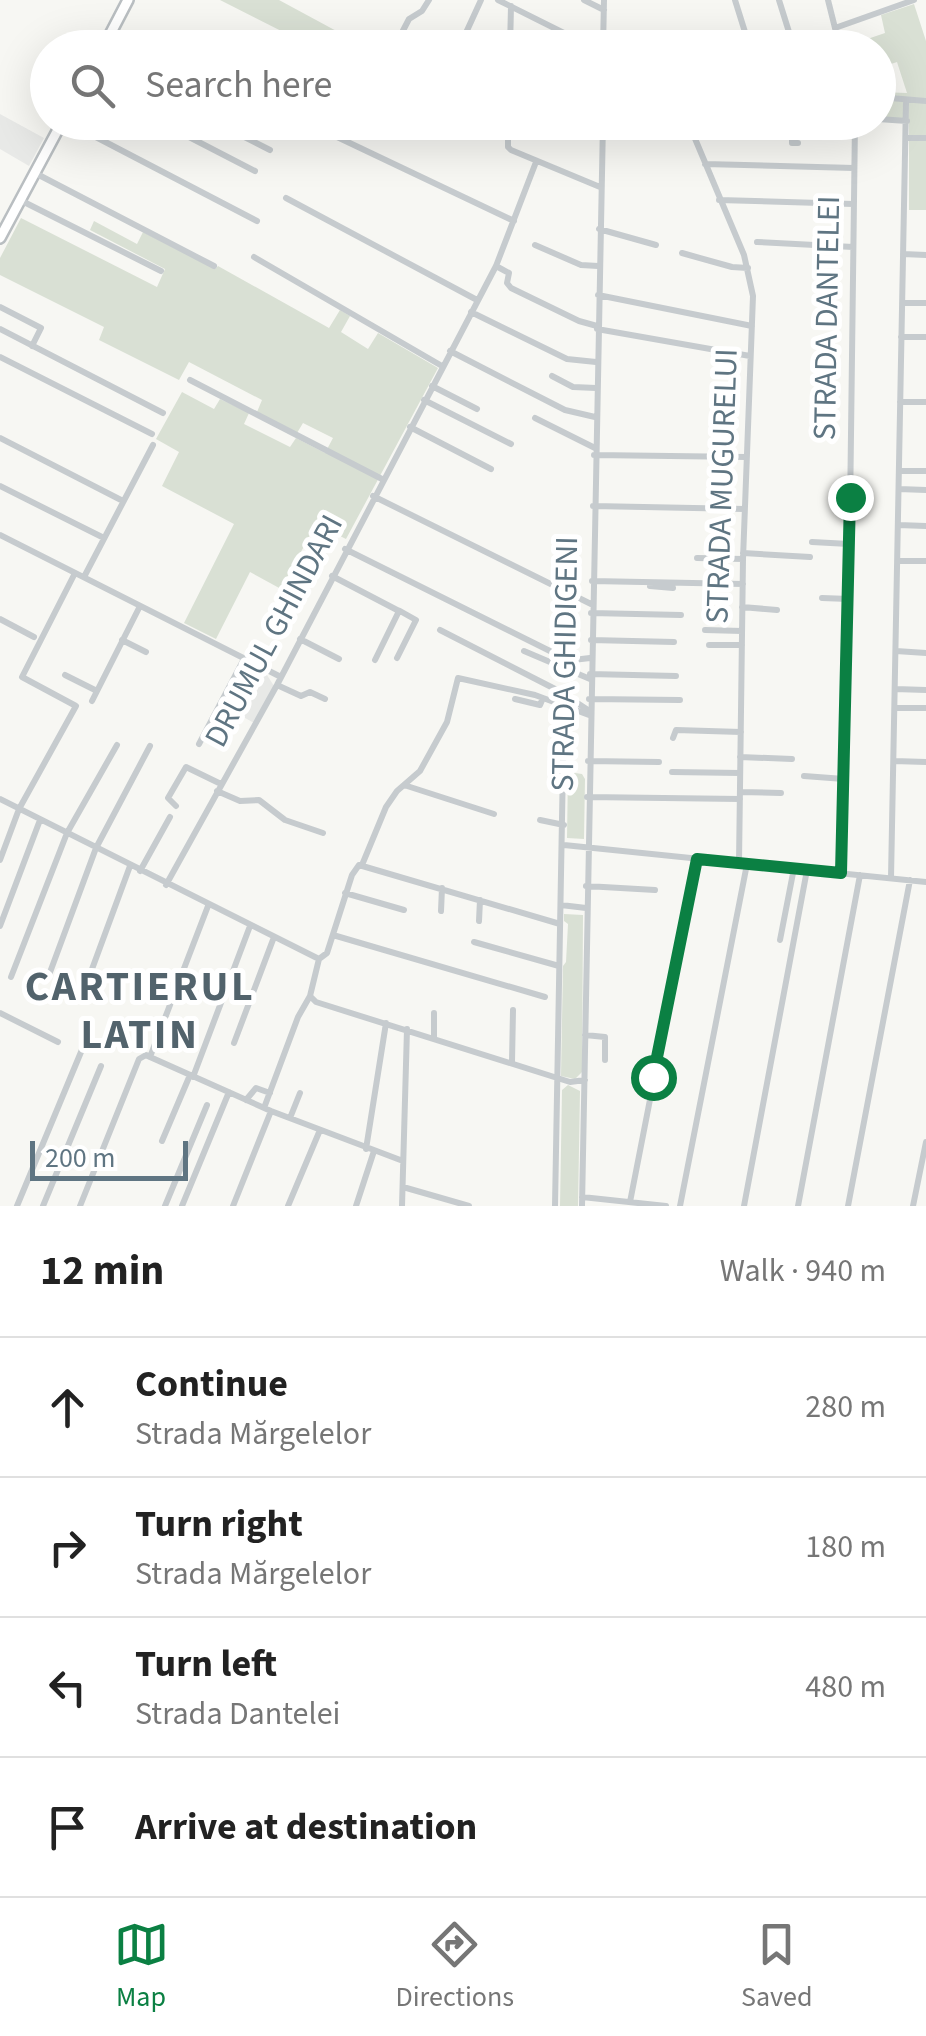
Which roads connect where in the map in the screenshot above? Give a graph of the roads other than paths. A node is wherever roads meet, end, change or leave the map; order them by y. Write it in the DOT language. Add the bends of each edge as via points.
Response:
graph roads {
  1 [pos="128,0"];
  2 [pos="429,0"];
  3 [pos="481,0"];
  4 [pos="498,0"];
  5 [pos="584,0"];
  6 [pos="604,0"];
  7 [pos="736,0"];
  8 [pos="779,0"];
  9 [pos="828,0"];
  10 [pos="914,0"];
  11 [pos="510,6"];
  12 [pos="604,10"];
  13 [pos="835,28"];
  14 [pos="109,30"];
  15 [pos="403,30"];
  16 [pos="467,30"];
  17 [pos="510,30"];
  18 [pos="558,30"];
  19 [pos="604,30"];
  20 [pos="745,30"];
  21 [pos="788,30"];
  22 [pos="896,97"];
  23 [pos="926,101"];
  24 [pos="906,102"];
  25 [pos="896,120"];
  26 [pos="907,121"];
  27 [pos="906,138"];
  28 [pos="926,138"];
  29 [pos="54,140"];
  30 [pos="100,140"];
  31 [pos="195,140"];
  32 [pos="250,140"];
  33 [pos="342,140"];
  34 [pos="509,140"];
  35 [pos="601,140"];
  36 [pos="695,140"];
  37 [pos="792,140"];
  38 [pos="855,140"];
  39 [pos="798,144"];
  40 [pos="270,150"];
  41 [pos="536,162"];
  42 [pos="704,164"];
  43 [pos="854,168"];
  44 [pos="254,171"];
  45 [pos="35,173"];
  46 [pos="600,187"];
  47 [pos="286,198"];
  48 [pos="20,200"];
  49 [pos="720,200"];
  50 [pos="853,204"];
  51 [pos="257,221"];
  52 [pos="514,222"];
  53 [pos="599,228"];
  54 [pos="0,238"];
  55 [pos="757,242"];
  56 [pos="535,246"];
  57 [pos="656,246"];
  58 [pos="853,246"];
  59 [pos="682,253"];
  60 [pos="903,254"];
  61 [pos="926,254"];
  62 [pos="254,257"];
  63 [pos="214,266"];
  64 [pos="496,266"];
  65 [pos="598,266"];
  66 [pos="748,268"];
  67 [pos="162,271"];
  68 [pos="598,295"];
  69 [pos="478,300"];
  70 [pos="902,303"];
  71 [pos="926,303"];
  72 [pos="0,308"];
  73 [pos="471,312"];
  74 [pos="752,326"];
  75 [pos="597,328"];
  76 [pos="0,329"];
  77 [pos="926,336"];
  78 [pos="901,337"];
  79 [pos="32,346"];
  80 [pos="450,351"];
  81 [pos="750,356"];
  82 [pos="0,357"];
  83 [pos="596,362"];
  84 [pos="442,366"];
  85 [pos="552,376"];
  86 [pos="190,380"];
  87 [pos="432,386"];
  88 [pos="596,388"];
  89 [pos="424,400"];
  90 [pos="900,402"];
  91 [pos="926,402"];
  92 [pos="477,408"];
  93 [pos="163,413"];
  94 [pos="595,417"];
  95 [pos="535,418"];
  96 [pos="410,427"];
  97 [pos="152,434"];
  98 [pos="0,438"];
  99 [pos="511,444"];
  100 [pos="154,445"];
  101 [pos="594,452"];
  102 [pos="746,457"];
  103 [pos="491,469"];
  104 [pos="899,471"];
  105 [pos="926,472"];
  106 [pos="382,479"];
  107 [pos="0,486"];
  108 [pos="899,489"];
  109 [pos="926,490"];
  110 [pos="373,496"];
  111 [pos="123,501"];
  112 [pos="594,506"];
  113 [pos="744,509"];
  114 [pos="898,525"];
  115 [pos="926,526"];
  116 [pos="0,535"];
  117 [pos="104,538"];
  118 [pos="812,542"];
  119 [pos="850,544"];
  120 [pos="345,549"];
  121 [pos="743,556"];
  122 [pos="810,557"];
  123 [pos="697,558"];
  124 [pos="898,561"];
  125 [pos="926,561"];
  126 [pos="75,573"];
  127 [pos="332,576"];
  128 [pos="84,577"];
  129 [pos="592,583"];
  130 [pos="743,584"];
  131 [pos="673,588"];
  132 [pos="822,598"];
  133 [pos="849,599"];
  134 [pos="140,606"];
  135 [pos="591,608"];
  136 [pos="742,608"];
  137 [pos="777,610"];
  138 [pos="399,611"];
  139 [pos="681,615"];
  140 [pos="0,620"];
  141 [pos="440,630"];
  142 [pos="704,630"];
  143 [pos="742,631"];
  144 [pos="34,637"];
  145 [pos="300,639"];
  146 [pos="122,640"];
  147 [pos="590,640"];
  148 [pos="674,642"];
  149 [pos="709,644"];
  150 [pos="742,645"];
  151 [pos="524,651"];
  152 [pos="896,651"];
  153 [pos="146,652"];
  154 [pos="926,653"];
  155 [pos="244,658"];
  156 [pos="397,658"];
  157 [pos="590,658"];
  158 [pos="338,659"];
  159 [pos="375,660"];
  160 [pos="65,675"];
  161 [pos="590,676"];
  162 [pos="676,676"];
  163 [pos="279,681"];
  164 [pos="895,688"];
  165 [pos="926,690"];
  166 [pos="97,691"];
  167 [pos="543,698"];
  168 [pos="325,699"];
  169 [pos="590,699"];
  170 [pos="515,700"];
  171 [pos="680,700"];
  172 [pos="92,701"];
  173 [pos="564,708"];
  174 [pos="894,708"];
  175 [pos="926,708"];
  176 [pos="589,713"];
  177 [pos="740,732"];
  178 [pos="673,738"];
  179 [pos="199,744"];
  180 [pos="117,745"];
  181 [pos="150,746"];
  182 [pos="740,758"];
  183 [pos="792,760"];
  184 [pos="588,761"];
  185 [pos="658,762"];
  186 [pos="894,762"];
  187 [pos="926,762"];
  188 [pos="672,772"];
  189 [pos="740,773"];
  190 [pos="804,776"];
  191 [pos="844,778"];
  192 [pos="404,785"];
  193 [pos="219,788"];
  194 [pos="781,793"];
  195 [pos="740,796"];
  196 [pos="587,797"];
  197 [pos="0,799"];
  198 [pos="176,806"];
  199 [pos="20,809"];
  200 [pos="494,814"];
  201 [pos="170,817"];
  202 [pos="40,820"];
  203 [pos="540,820"];
  204 [pos="564,825"];
  205 [pos="66,833"];
  206 [pos="322,833"];
  207 [pos="564,846"];
  208 [pos="586,846"];
  209 [pos="96,848"];
  210 [pos="697,859"];
  211 [pos="0,860"];
  212 [pos="743,863"];
  213 [pos="130,866"];
  214 [pos="359,866"];
  215 [pos="794,868"];
  216 [pos="807,870"];
  217 [pos="140,871"];
  218 [pos="841,873"];
  219 [pos="860,875"];
  220 [pos="891,878"];
  221 [pos="910,880"];
  222 [pos="926,882"];
  223 [pos="166,885"];
  224 [pos="586,886"];
  225 [pos="442,888"];
  226 [pos="655,890"];
  227 [pos="346,893"];
  228 [pos="480,900"];
  229 [pos="561,905"];
  230 [pos="208,906"];
  231 [pos="586,908"];
  232 [pos="404,910"];
  233 [pos="441,912"];
  234 [pos="479,921"];
  235 [pos="560,924"];
  236 [pos="0,926"];
  237 [pos="250,926"];
  238 [pos="333,934"];
  239 [pos="274,937"];
  240 [pos="780,940"];
  241 [pos="474,942"];
  242 [pos="320,959"];
  243 [pos="559,966"];
  244 [pos="49,975"];
  245 [pos="11,978"];
  246 [pos="310,996"];
  247 [pos="545,997"];
  248 [pos="81,1000"];
  249 [pos="513,1010"];
  250 [pos="0,1013"];
  251 [pos="434,1013"];
  252 [pos="386,1024"];
  253 [pos="407,1030"];
  254 [pos="585,1035"];
  255 [pos="434,1037"];
  256 [pos="86,1040"];
  257 [pos="58,1042"];
  258 [pos="234,1043"];
  259 [pos="150,1057"];
  260 [pos="605,1060"];
  261 [pos="512,1062"];
  262 [pos="101,1066"];
  263 [pos="191,1076"];
  264 [pos="557,1077"];
  265 [pos="585,1080"];
  266 [pos="229,1092"];
  267 [pos="270,1093"];
  268 [pos="300,1093"];
  269 [pos="246,1100"];
  270 [pos="208,1104"];
  271 [pos="268,1110"];
  272 [pos="290,1118"];
  273 [pos="320,1130"];
  274 [pos="162,1141"];
  275 [pos="926,1142"];
  276 [pos="370,1150"];
  277 [pos="403,1161"];
  278 [pos="402,1186"];
  279 [pos="582,1202"];
  280 [pos="630,1202"];
  281 [pos="17,1206"];
  282 [pos="43,1206"];
  283 [pos="80,1206"];
  284 [pos="165,1206"];
  285 [pos="182,1206"];
  286 [pos="232,1206"];
  287 [pos="288,1206"];
  288 [pos="356,1206"];
  289 [pos="402,1206"];
  290 [pos="469,1206"];
  291 [pos="556,1206"];
  292 [pos="666,1206"];
  293 [pos="680,1206"];
  294 [pos="744,1206"];
  295 [pos="798,1206"];
  296 [pos="848,1206"];
  297 [pos="913,1206"];
  1 -- 14 [label="main road"];
  2 -- 15 [label="street"];
  3 -- 16 [label="street"];
  4 -- 11 [label="street"];
  5 -- 12 [label="street"];
  6 -- 12 [label="street"];
  7 -- 20 [label="street"];
  8 -- 21 [label="street"];
  9 -- 13 [label="street"];
  10 -- 13 [label="street"];
  11 -- 17 [label="street"];
  11 -- 18 [label="street"];
  12 -- 19 [label="street"];
  22 -- 24 [label="street"];
  23 -- 24 [label="street"];
  24 -- 26 [label="street"];
  25 -- 26 [label="street"];
  26 -- 27 [label="street"];
  27 -- 28 [label="street"];
  27 -- 60 [label="street"];
  29 -- 45 [label="main road"];
  30 -- 51 [label="street"];
  31 -- 44 [label="street"];
  32 -- 40 [label="street"];
  33 -- 52 [label="street"];
  34 -- 41 [label="street" via="509,149"];
  35 -- 46 [label="street, STRADA GHIDIGENI"];
  36 -- 42 [label="street, STRADA MUGURELUI"];
  37 -- 39 [label="street"];
  38 -- 43 [label="street, STRADA DANTELEI"];
  41 -- 46 [label="street"];
  41 -- 52 [label="street, DRUMUL GHINDARI"];
  42 -- 43 [label="street"];
  42 -- 49 [label="street, STRADA MUGURELUI"];
  43 -- 50 [label="street, STRADA DANTELEI"];
  45 -- 48 [label="main road"];
  45 -- 63 [label="street"];
  46 -- 53 [label="street, STRADA GHIDIGENI"];
  47 -- 69 [label="street"];
  48 -- 54 [label="main road"];
  48 -- 67 [label="street"];
  49 -- 50 [label="street"];
  49 -- 66 [label="street, STRADA MUGURELUI"];
  50 -- 58 [label="street, STRADA DANTELEI"];
  52 -- 64 [label="street, DRUMUL GHINDARI"];
  53 -- 57 [label="street"];
  53 -- 65 [label="street, STRADA GHIDIGENI"];
  55 -- 58 [label="street"];
  56 -- 65 [label="street"];
  58 -- 119 [label="street, STRADA DANTELEI"];
  59 -- 66 [label="street"];
  60 -- 61 [label="street"];
  60 -- 70 [label="street"];
  62 -- 84 [label="street"];
  64 -- 69 [label="street, DRUMUL GHINDARI"];
  64 -- 75 [label="street" via="509,272 511,288"];
  65 -- 68 [label="street, STRADA GHIDIGENI"];
  66 -- 74 [label="street, STRADA MUGURELUI"];
  68 -- 74 [label="street"];
  68 -- 75 [label="street, STRADA GHIDIGENI"];
  69 -- 73 [label="street, DRUMUL GHINDARI"];
  70 -- 71 [label="street"];
  70 -- 78 [label="street"];
  72 -- 79 [label="street" via="41,328"];
  73 -- 80 [label="street, DRUMUL GHINDARI"];
  73 -- 83 [label="street" via="572,361"];
  74 -- 81 [label="street, STRADA MUGURELUI"];
  75 -- 81 [label="street"];
  75 -- 83 [label="street, STRADA GHIDIGENI"];
  76 -- 79 [label="street"];
  77 -- 78 [label="street"];
  78 -- 90 [label="street"];
  79 -- 93 [label="street"];
  80 -- 84 [label="street, DRUMUL GHINDARI"];
  80 -- 94 [label="street" via="565,410"];
  81 -- 102 [label="street, STRADA MUGURELUI"];
  82 -- 97 [label="street"];
  83 -- 88 [label="street, STRADA GHIDIGENI"];
  84 -- 87 [label="street, DRUMUL GHINDARI"];
  85 -- 88 [label="street" via="573,387"];
  86 -- 106 [label="street"];
  87 -- 89 [label="street, DRUMUL GHINDARI"];
  87 -- 92 [label="street"];
  88 -- 94 [label="street, STRADA GHIDIGENI"];
  89 -- 96 [label="street, DRUMUL GHINDARI"];
  89 -- 99 [label="street"];
  90 -- 91 [label="street"];
  90 -- 104 [label="street"];
  94 -- 101 [label="street, STRADA GHIDIGENI"];
  95 -- 101 [label="street"];
  96 -- 103 [label="street"];
  96 -- 106 [label="street, DRUMUL GHINDARI"];
  98 -- 111 [label="street"];
  100 -- 111 [label="street"];
  101 -- 102 [label="street"];
  101 -- 112 [label="street, STRADA GHIDIGENI"];
  102 -- 113 [label="street, STRADA MUGURELUI"];
  104 -- 105 [label="street"];
  104 -- 108 [label="street"];
  106 -- 110 [label="street, DRUMUL GHINDARI"];
  107 -- 117 [label="street"];
  108 -- 109 [label="street"];
  108 -- 114 [label="street"];
  110 -- 120 [label="street, DRUMUL GHINDARI"];
  110 -- 135 [label="street"];
  111 -- 117 [label="street"];
  112 -- 113 [label="street"];
  112 -- 129 [label="street, STRADA GHIDIGENI"];
  113 -- 121 [label="street, STRADA MUGURELUI"];
  114 -- 115 [label="street"];
  114 -- 124 [label="street"];
  116 -- 126 [label="street"];
  117 -- 128 [label="street"];
  118 -- 119 [label="street"];
  119 -- 133 [label="street, STRADA DANTELEI"];
  120 -- 127 [label="street, DRUMUL GHINDARI"];
  120 -- 157 [label="street" via="560,656"];
  121 -- 122 [label="street"];
  121 -- 123 [label="street"];
  121 -- 130 [label="street, STRADA MUGURELUI"];
  124 -- 125 [label="street"];
  124 -- 152 [label="street"];
  126 -- 128 [label="street"];
  126 -- 199 [label="street" via="22,677 76,706"];
  127 -- 138 [label="street"];
  127 -- 145 [label="street, DRUMUL GHINDARI"];
  128 -- 134 [label="street"];
  129 -- 130 [label="street"];
  129 -- 131 [label="street"];
  129 -- 135 [label="street, STRADA GHIDIGENI"];
  130 -- 136 [label="street, STRADA MUGURELUI"];
  132 -- 133 [label="street"];
  133 -- 191 [label="street, STRADA DANTELEI"];
  134 -- 146 [label="street"];
  134 -- 155 [label="street"];
  135 -- 139 [label="street"];
  135 -- 147 [label="street, STRADA GHIDIGENI"];
  136 -- 137 [label="street"];
  136 -- 143 [label="street, STRADA MUGURELUI"];
  138 -- 156 [label="street" via="416,620"];
  138 -- 159 [label="street"];
  140 -- 144 [label="street"];
  141 -- 176 [label="street"];
  142 -- 143 [label="street"];
  143 -- 150 [label="street, STRADA MUGURELUI"];
  145 -- 158 [label="street"];
  145 -- 163 [label="street, DRUMUL GHINDARI"];
  146 -- 153 [label="street"];
  146 -- 166 [label="street"];
  147 -- 148 [label="street"];
  147 -- 157 [label="street, STRADA GHIDIGENI"];
  149 -- 150 [label="street"];
  150 -- 177 [label="street, STRADA MUGURELUI"];
  151 -- 161 [label="street"];
  152 -- 154 [label="street"];
  152 -- 164 [label="street"];
  155 -- 163 [label="street"];
  155 -- 179 [label="street"];
  157 -- 161 [label="street, STRADA GHIDIGENI"];
  160 -- 166 [label="street"];
  161 -- 162 [label="street"];
  161 -- 169 [label="street, STRADA GHIDIGENI"];
  163 -- 168 [label="street" via="301,696 310,692"];
  163 -- 193 [label="street, DRUMUL GHINDARI"];
  164 -- 165 [label="street"];
  164 -- 174 [label="street"];
  166 -- 172 [label="street"];
  167 -- 170 [label="street" via="540,705"];
  167 -- 173 [label="street"];
  167 -- 192 [label="street" via="458,678 446,722"];
  169 -- 171 [label="street"];
  169 -- 176 [label="street, STRADA GHIDIGENI"];
  173 -- 176 [label="street"];
  173 -- 204 [label="street"];
  174 -- 175 [label="street"];
  174 -- 186 [label="street"];
  176 -- 184 [label="street, STRADA GHIDIGENI"];
  177 -- 178 [label="street" via="676,730"];
  177 -- 182 [label="street, STRADA MUGURELUI"];
  180 -- 205 [label="street"];
  181 -- 209 [label="street"];
  182 -- 183 [label="street"];
  182 -- 189 [label="street, STRADA MUGURELUI"];
  184 -- 185 [label="street"];
  184 -- 196 [label="street, STRADA GHIDIGENI"];
  186 -- 187 [label="street"];
  186 -- 220 [label="street"];
  188 -- 189 [label="street"];
  189 -- 195 [label="street, STRADA MUGURELUI"];
  190 -- 191 [label="street"];
  191 -- 218 [label="street, STRADA DANTELEI"];
  192 -- 200 [label="street"];
  192 -- 214 [label="street" via="386,807"];
  193 -- 198 [label="street" via="186,768 168,798"];
  193 -- 206 [label="street" via="240,801 260,800 285,820"];
  193 -- 223 [label="street, DRUMUL GHINDARI"];
  194 -- 195 [label="street"];
  195 -- 196 [label="street"];
  195 -- 212 [label="street, STRADA MUGURELUI"];
  196 -- 208 [label="street, STRADA GHIDIGENI"];
  197 -- 199 [label="street"];
  199 -- 202 [label="street"];
  199 -- 211 [label="street"];
  201 -- 217 [label="street"];
  202 -- 205 [label="street"];
  202 -- 236 [label="street"];
  203 -- 204 [label="street"];
  204 -- 207 [label="street"];
  205 -- 209 [label="street"];
  205 -- 245 [label="street"];
  207 -- 208 [label="street"];
  207 -- 229 [label="street"];
  208 -- 210 [label="street"];
  208 -- 224 [label="street, STRADA GHIDIGENI"];
  209 -- 213 [label="street"];
  209 -- 244 [label="street"];
  210 -- 212 [label="street"];
  210 -- 280 [label="street"];
  212 -- 215 [label="street"];
  212 -- 293 [label="street, STRADA MUGURELUI"];
  213 -- 217 [label="street"];
  213 -- 248 [label="street"];
  214 -- 225 [label="street"];
  214 -- 227 [label="street"];
  215 -- 216 [label="street"];
  215 -- 240 [label="street"];
  216 -- 218 [label="street"];
  216 -- 294 [label="street"];
  217 -- 223 [label="street"];
  218 -- 219 [label="street"];
  219 -- 220 [label="street"];
  219 -- 295 [label="street"];
  220 -- 221 [label="street"];
  221 -- 222 [label="street"];
  221 -- 296 [label="street"];
  223 -- 230 [label="street"];
  224 -- 226 [label="street"];
  224 -- 231 [label="street, STRADA GHIDIGENI"];
  225 -- 228 [label="street"];
  225 -- 233 [label="street"];
  227 -- 232 [label="street"];
  227 -- 238 [label="street"];
  228 -- 234 [label="street"];
  228 -- 235 [label="street"];
  229 -- 231 [label="street"];
  229 -- 235 [label="street"];
  230 -- 237 [label="street"];
  230 -- 259 [label="street"];
  231 -- 254 [label="street, STRADA GHIDIGENI"];
  235 -- 243 [label="street"];
  237 -- 239 [label="street"];
  237 -- 263 [label="street"];
  238 -- 242 [label="street"];
  238 -- 247 [label="street"];
  239 -- 242 [label="street"];
  239 -- 258 [label="street"];
  241 -- 243 [label="street"];
  242 -- 246 [label="street"];
  243 -- 264 [label="street"];
  246 -- 252 [label="street"];
  246 -- 267 [label="street"];
  249 -- 261 [label="street"];
  250 -- 257 [label="street"];
  251 -- 255 [label="street"];
  252 -- 253 [label="street"];
  252 -- 276 [label="street"];
  253 -- 255 [label="street"];
  253 -- 277 [label="street"];
  254 -- 260 [label="street" via="606,1039"];
  254 -- 265 [label="street, STRADA GHIDIGENI"];
  255 -- 261 [label="street"];
  256 -- 281 [label="street"];
  259 -- 263 [label="street"];
  259 -- 283 [label="street" via="140,1058"];
  261 -- 264 [label="street"];
  262 -- 282 [label="street"];
  263 -- 266 [label="street"];
  263 -- 274 [label="street"];
  264 -- 265 [label="street"];
  264 -- 291 [label="street"];
  265 -- 279 [label="street, STRADA GHIDIGENI"];
  266 -- 269 [label="street"];
  266 -- 285 [label="street"];
  267 -- 269 [label="street" via="256,1088"];
  267 -- 271 [label="street"];
  268 -- 272 [label="street"];
  269 -- 271 [label="street"];
  270 -- 284 [label="street"];
  271 -- 272 [label="street"];
  271 -- 286 [label="street"];
  272 -- 273 [label="street"];
  273 -- 276 [label="street"];
  273 -- 287 [label="street"];
  275 -- 297 [label="street"];
  276 -- 277 [label="street"];
  276 -- 288 [label="street"];
  277 -- 278 [label="street"];
  278 -- 289 [label="street"];
  278 -- 290 [label="street"];
  279 -- 280 [label="street"];
  280 -- 292 [label="street"];
}
